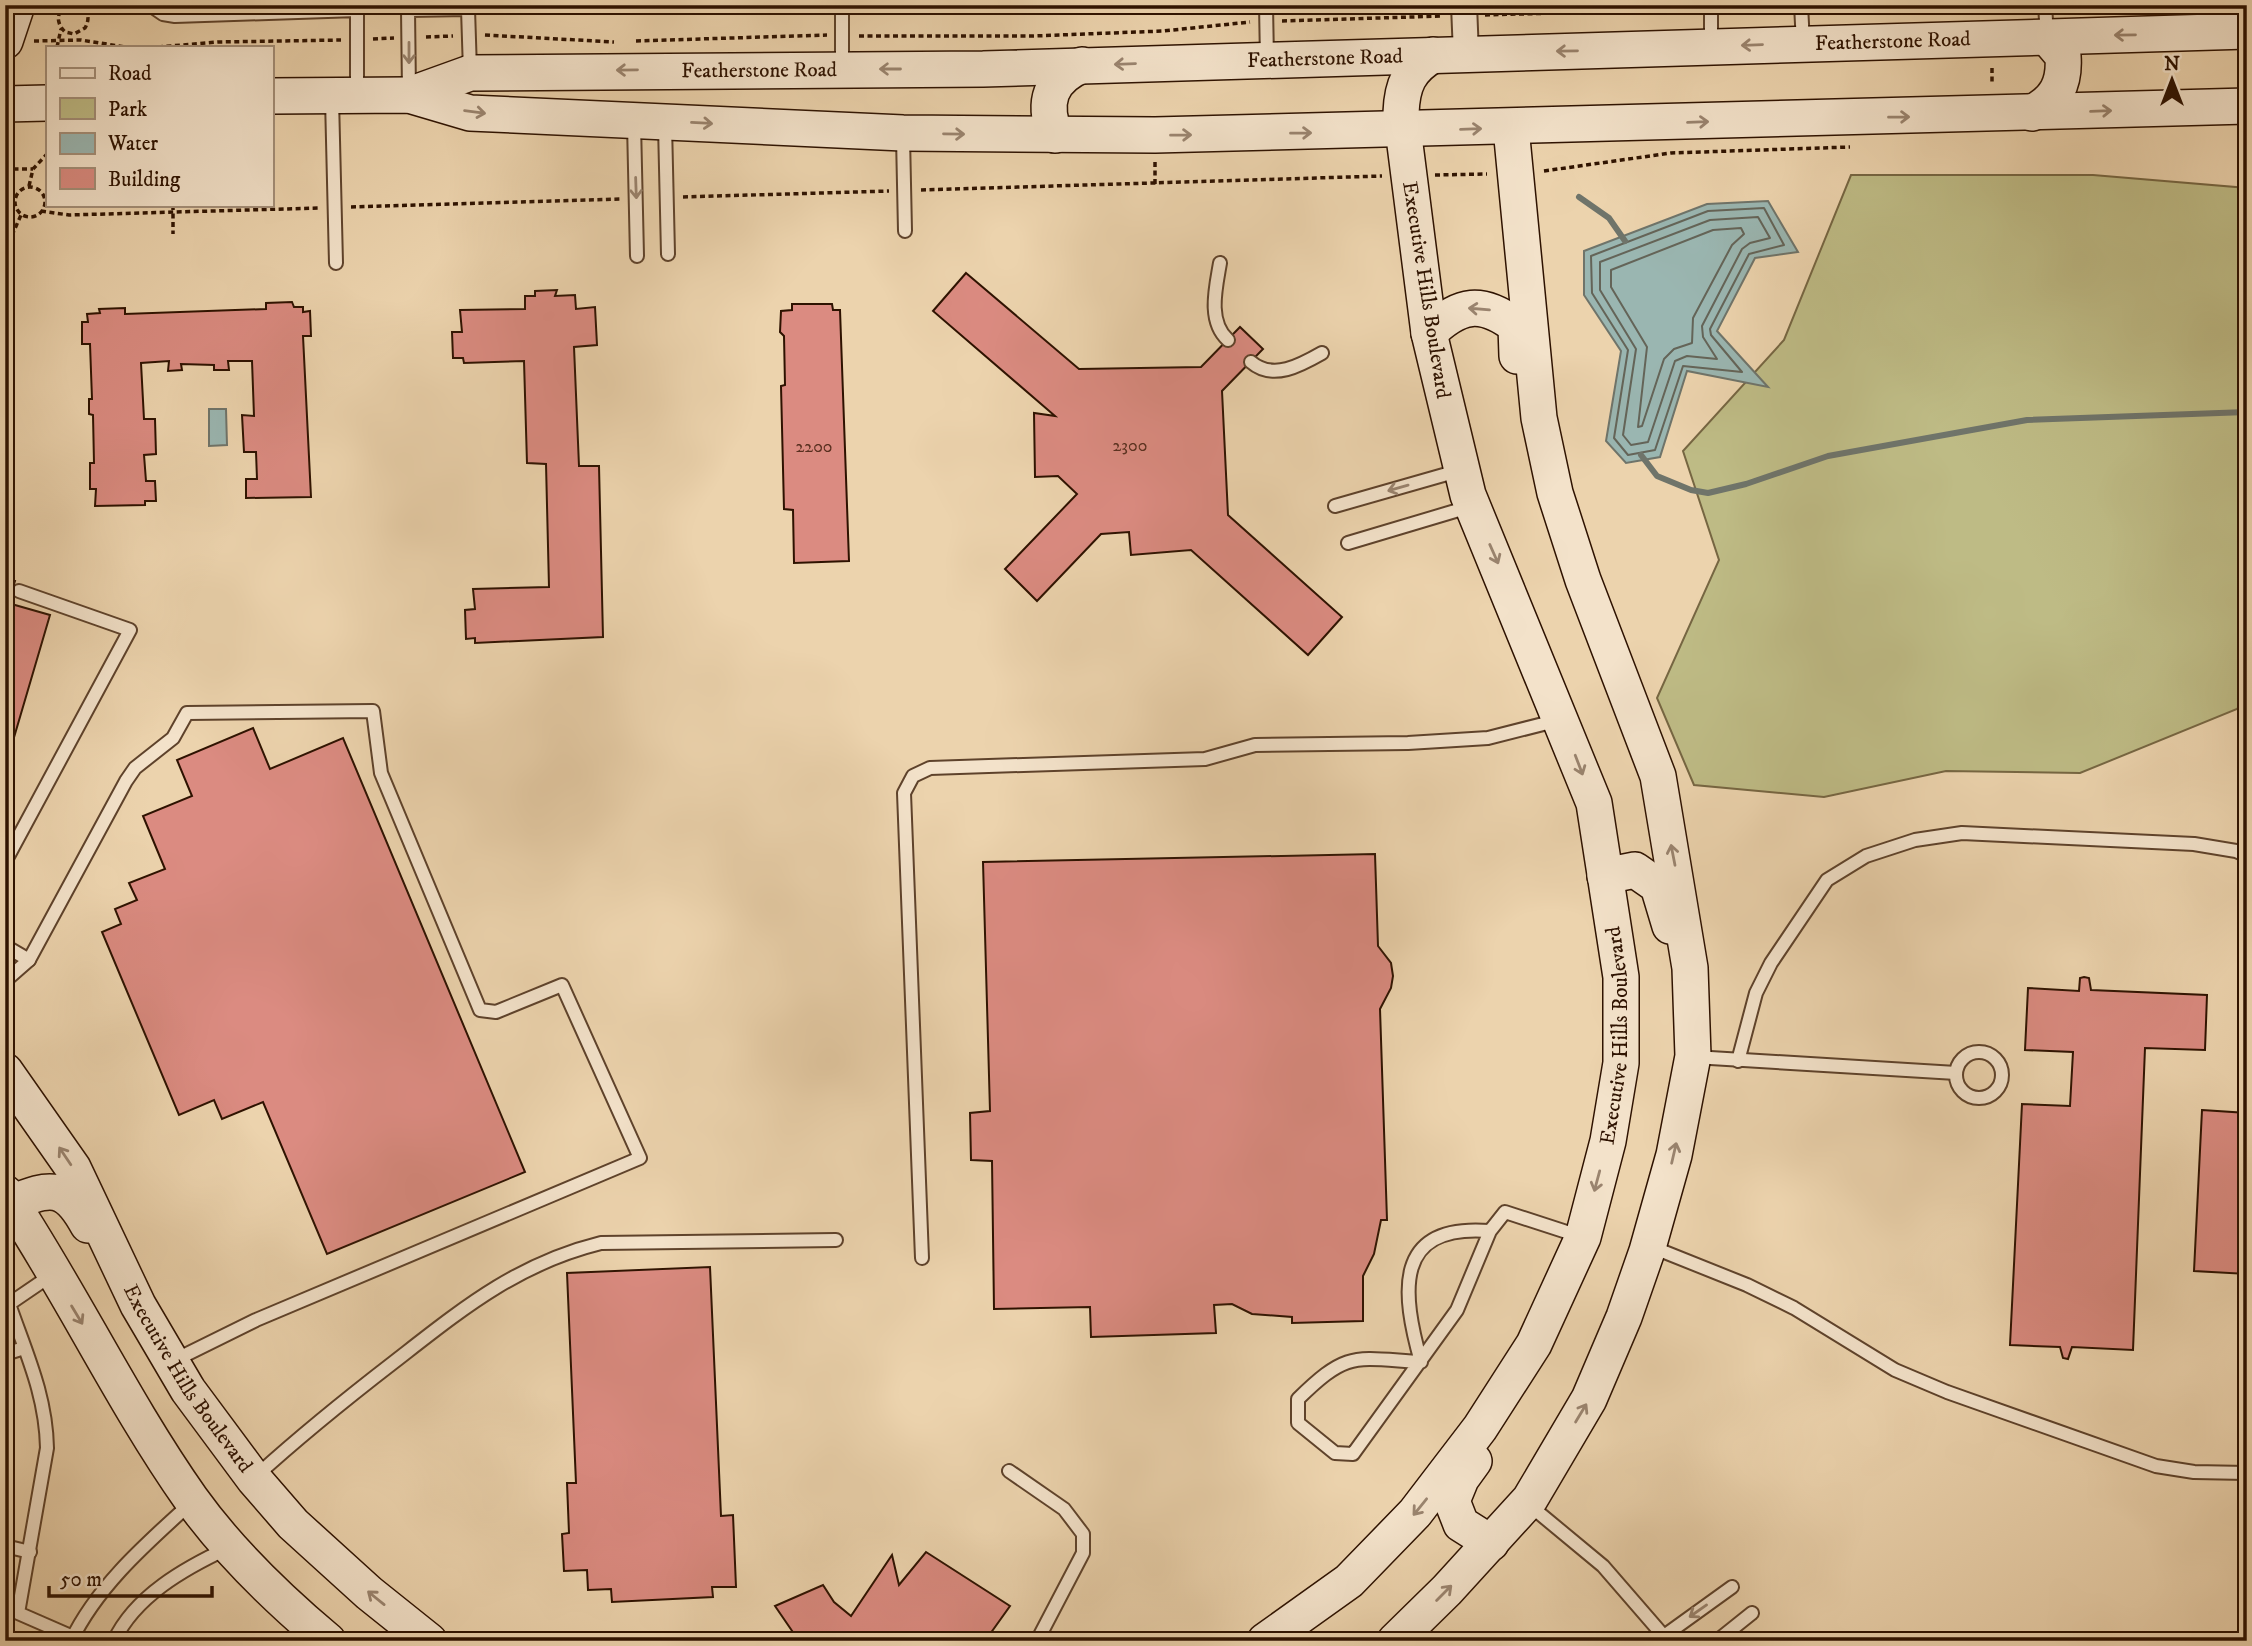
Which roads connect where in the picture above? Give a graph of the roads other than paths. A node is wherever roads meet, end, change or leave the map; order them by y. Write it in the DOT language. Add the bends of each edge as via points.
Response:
graph roads {
  1 [pos="17,5"];
  2 [pos="150,5"];
  3 [pos="842,5"];
  4 [pos="1266,5"];
  5 [pos="1465,5"];
  6 [pos="1711,5"];
  7 [pos="1801,5"];
  8 [pos="322,8"];
  9 [pos="357,8"];
  10 [pos="2046,21"];
  11 [pos="2247,31"];
  12 [pos="22,41"];
  13 [pos="1803,43"];
  14 [pos="1711,46"];
  15 [pos="1450,54"];
  16 [pos="1267,60"];
  17 [pos="1082,65"];
  18 [pos="842,69"];
  19 [pos="470,73"];
  20 [pos="345,95"];
  21 [pos="409,95"];
  22 [pos="273,96"];
  23 [pos="46,103"];
  24 [pos="5,104"];
  25 [pos="2247,106"];
  26 [pos="2032,113"];
  27 [pos="650,121"];
  28 [pos="1511,128"];
  29 [pos="1402,130"];
  30 [pos="903,133"];
  31 [pos="1055,135"];
  32 [pos="905,231"];
  33 [pos="668,254"];
  34 [pos="637,256"];
  35 [pos="336,263"];
  36 [pos="1220,263"];
  37 [pos="1429,333"];
  38 [pos="1228,340"];
  39 [pos="1322,354"];
  40 [pos="1251,362"];
  41 [pos="1461,470"];
  42 [pos="1555,493"];
  43 [pos="1473,505"];
  44 [pos="1335,506"];
  45 [pos="1348,543"];
  46 [pos="19,591"];
  47 [pos="1562,719"];
  48 [pos="2247,856"];
  49 [pos="5,862"];
  50 [pos="1605,876"];
  51 [pos="5,946"];
  52 [pos="29,960"];
  53 [pos="5,981"];
  54 [pos="1693,1056"];
  55 [pos="1738,1061"];
  56 [pos="5,1071"];
  57 [pos="1956,1073"];
  58 [pos="8,1198"];
  59 [pos="1490,1231"];
  60 [pos="1583,1237"];
  61 [pos="836,1240"];
  62 [pos="1648,1245"];
  63 [pos="922,1258"];
  64 [pos="53,1274"];
  65 [pos="138,1305"];
  66 [pos="1534,1344"];
  67 [pos="24,1348"];
  68 [pos="5,1354"];
  69 [pos="171,1362"];
  70 [pos="1421,1362"];
  71 [pos="1009,1471"];
  72 [pos="2247,1473"];
  73 [pos="254,1479"];
  74 [pos="192,1502"];
  75 [pos="1527,1503"];
  76 [pos="1491,1543"];
  77 [pos="5,1546"];
  78 [pos="30,1552"];
  79 [pos="237,1553"];
  80 [pos="1732,1587"];
  81 [pos="12,1611"];
  82 [pos="1752,1614"];
  83 [pos="421,1636"];
  84 [pos="1284,1637"];
  85 [pos="1666,1638"];
  86 [pos="72,1639"];
  87 [pos="114,1641"];
  88 [pos="328,1641"];
  89 [pos="343,1641"];
  90 [pos="1038,1641"];
  91 [pos="1395,1641"];
  92 [pos="1717,1641"];
  1 -- 12 [label="street"];
  2 -- 8 [label="lane" via="175,16"];
  3 -- 18 [label="lane"];
  4 -- 16 [label="lane"];
  5 -- 15 [label="street"];
  6 -- 14 [label="lane"];
  7 -- 13 [label="lane"];
  8 -- 9 [label="lane"];
  9 -- 20 [label="lane"];
  11 -- 10 [label="street, Featherstone Road, one-way"];
  10 -- 13 [label="street, Featherstone Road"];
  10 -- 26 [label="street" via="2063,56 2061,85 2046,106"];
  13 -- 14 [label="street, Featherstone Road, one-way"];
  14 -- 15 [label="street, Featherstone Road, one-way"];
  15 -- 16 [label="street, Featherstone Road"];
  15 -- 29 [label="street, Executive Hills Boulevard" via="1420,63 1405,85"];
  16 -- 17 [label="street, Featherstone Road, one-way"];
  17 -- 18 [label="street, Featherstone Road, one-way"];
  17 -- 31 [label="street" via="1067,72 1052,88 1049,113"];
  18 -- 19 [label="street, Featherstone Road, one-way"];
  19 -- 21 [label="street, Featherstone Road"];
  19 -- 21 [label="lane, one-way" via="468,9 408,10"];
  20 -- 21 [label="street, Featherstone Road"];
  20 -- 22 [label="street, Featherstone Road"];
  20 -- 35 [label="lane"];
  21 -- 27 [label="street, Featherstone Road, one-way" via="470,113"];
  23 -- 24 [label="street"];
  26 -- 25 [label="street, Featherstone Road, one-way"];
  28 -- 26 [label="street, Featherstone Road, one-way"];
  27 -- 30 [label="street, Featherstone Road, one-way"];
  27 -- 33 [label="lane"];
  27 -- 34 [label="lane, one-way"];
  29 -- 28 [label="street, Featherstone Road, one-way"];
  28 -- 42 [label="street" via="1539,418"];
  31 -- 29 [label="street, Featherstone Road, one-way"];
  29 -- 37 [label="street, Executive Hills Boulevard"];
  30 -- 31 [label="street, Featherstone Road, one-way"];
  30 -- 32 [label="lane"];
  36 -- 38 [label="lane" via="1215,314 1221,334"];
  37 -- 41 [label="street, Executive Hills Boulevard"];
  42 -- 37 [label="street, one-way" via="1532,438 1518,381 1516,326 1496,310 1466,308"];
  39 -- 40 [label="lane" via="1281,372"];
  41 -- 43 [label="street, Executive Hills Boulevard"];
  41 -- 44 [label="lane, one-way"];
  54 -- 42 [label="street, one-way" via="1690,968 1658,776"];
  43 -- 45 [label="lane"];
  43 -- 47 [label="street, Executive Hills Boulevard, one-way"];
  46 -- 49 [label="lane" via="130,630"];
  47 -- 50 [label="street, Executive Hills Boulevard, one-way" via="1594,803"];
  47 -- 63 [label="lane" via="1488,738 1255,745 1205,759 930,768 913,776 904,793"];
  48 -- 55 [label="lane" via="2194,844 1962,833 1915,840 1866,856 1827,880 1771,963 1756,993"];
  50 -- 54 [label="street" via="1635,870 1658,886 1670,919 1676,1004"];
  50 -- 60 [label="street, Executive Hills Boulevard, one-way" via="1621,977 1621,1063 1608,1141"];
  51 -- 52 [label="lane"];
  52 -- 53 [label="lane"];
  52 -- 69 [label="lane" via="126,781 135,768 173,738 187,713 373,711 381,773 480,1010 496,1012 562,985 639,1158 256,1320"];
  54 -- 55 [label="lane"];
  62 -- 54 [label="street, one-way" via="1674,1155"];
  55 -- 57 [label="lane"];
  65 -- 56 [label="street, Executive Hills Boulevard, one-way" via="73,1168"];
  58 -- 64 [label="street"];
  58 -- 65 [label="street" via="57,1191 76,1202"];
  59 -- 60 [label="lane" via="1505,1212"];
  59 -- 70 [label="lane" via="1457,1310"];
  59 -- 70 [label="lane" via="1462,1229 1438,1236 1412,1265 1407,1296"];
  60 -- 66 [label="street, Executive Hills Boulevard"];
  61 -- 73 [label="lane" via="601,1243 570,1251 460,1308 314,1423"];
  62 -- 72 [label="lane" via="1747,1284 1895,1370 1947,1392 2156,1466"];
  75 -- 62 [label="street, one-way" via="1589,1399"];
  64 -- 67 [label="lane" via="9,1304"];
  64 -- 74 [label="street, one-way"];
  65 -- 69 [label="street, Executive Hills Boulevard"];
  66 -- 76 [label="street" via="1518,1394 1461,1479 1452,1502 1461,1524"];
  66 -- 84 [label="street, Executive Hills Boulevard, one-way" via="1415,1513 1349,1581"];
  67 -- 68 [label="lane"];
  67 -- 78 [label="lane" via="36,1372 47,1428"];
  69 -- 73 [label="street, Executive Hills Boulevard"];
  70 -- 70 [label="lane" via="1353,1454 1335,1453 1297,1423 1298,1399 1328,1370 1347,1360"];
  71 -- 90 [label="lane" via="1064,1509 1083,1534 1083,1553"];
  83 -- 73 [label="street, Executive Hills Boulevard, one-way" via="293,1524"];
  74 -- 79 [label="street"];
  74 -- 86 [label="lane" via="138,1551 88,1610"];
  75 -- 76 [label="street"];
  75 -- 85 [label="lane" via="1603,1566"];
  91 -- 76 [label="street, one-way"];
  77 -- 78 [label="lane"];
  78 -- 81 [label="lane"];
  79 -- 87 [label="lane" via="171,1579 123,1621"];
  79 -- 88 [label="street"];
  79 -- 89 [label="street"];
  80 -- 85 [label="lane, one-way"];
  81 -- 86 [label="lane"];
  82 -- 92 [label="lane"];
}
